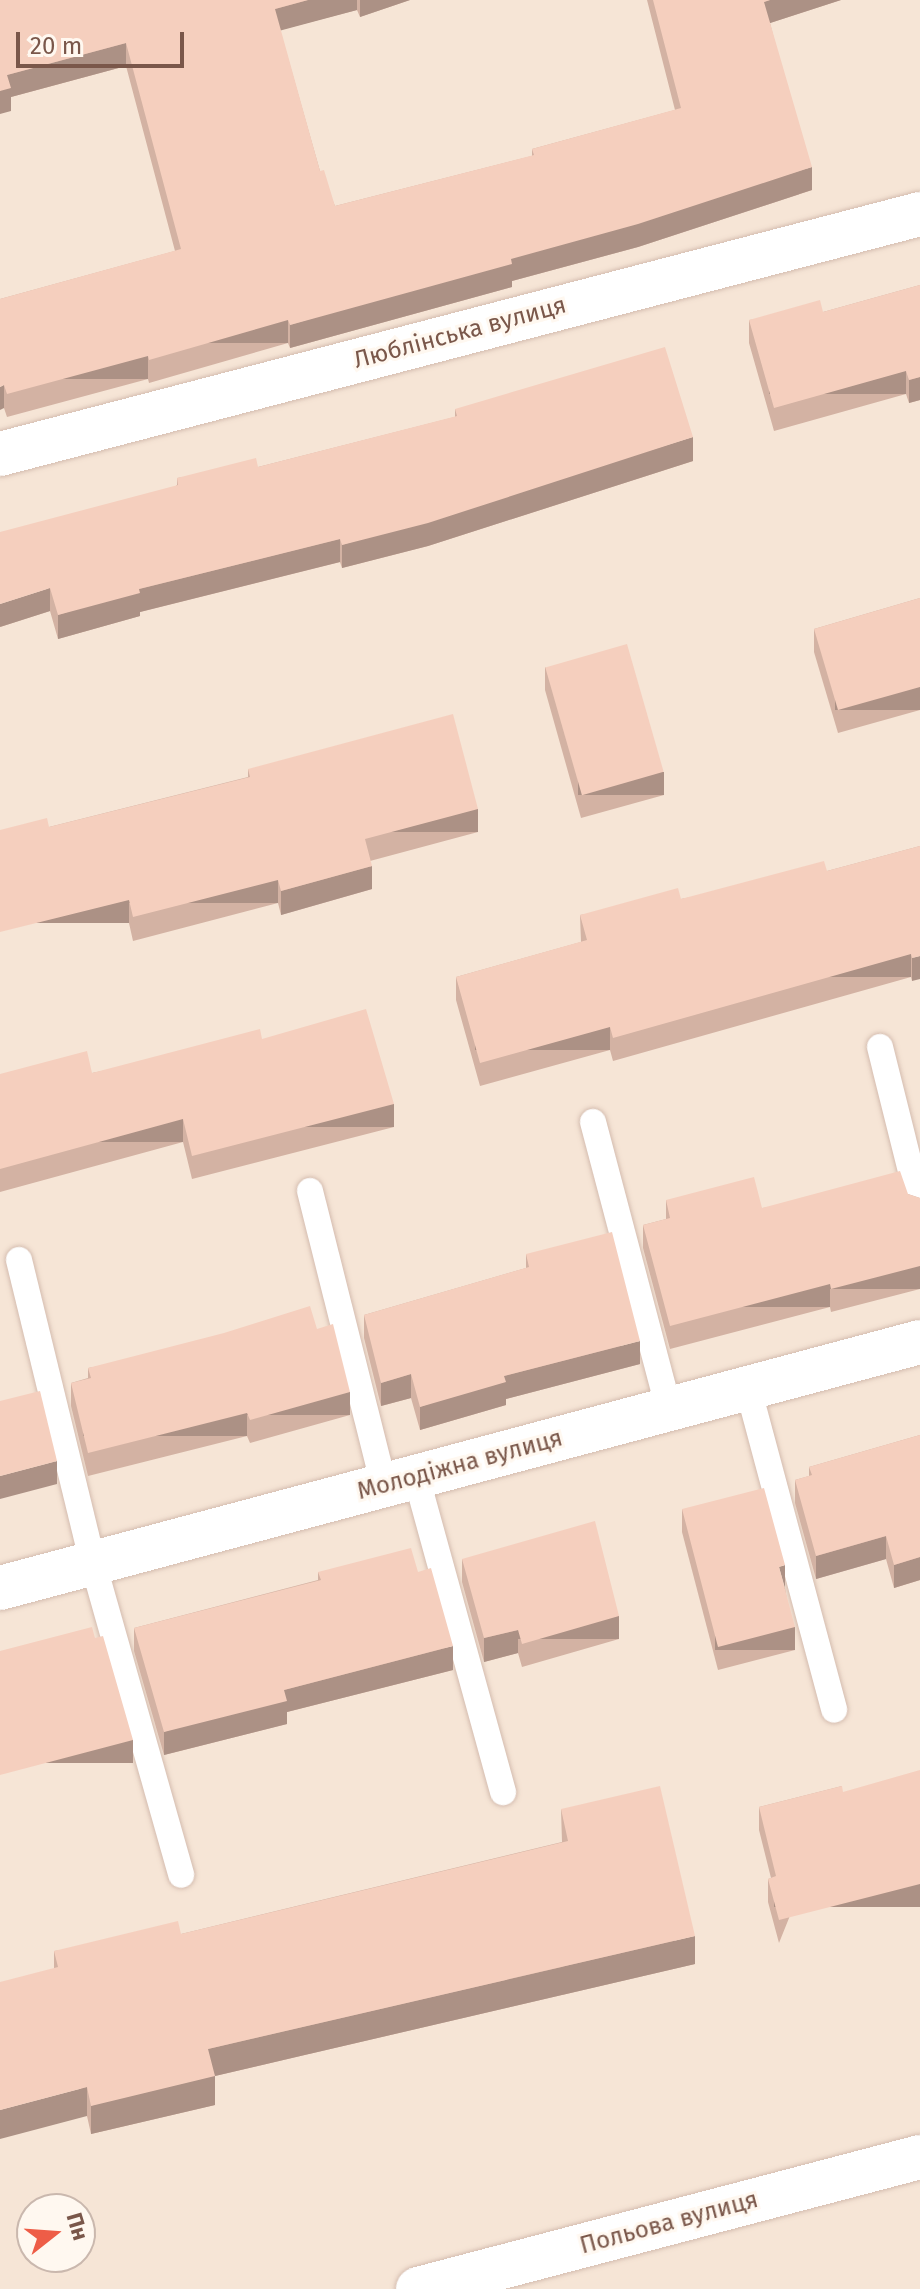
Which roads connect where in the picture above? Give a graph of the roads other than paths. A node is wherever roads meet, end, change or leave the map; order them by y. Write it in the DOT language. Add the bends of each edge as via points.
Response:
graph roads {
  1 [pos="920,214"];
  2 [pos="0,454"];
  3 [pos="880,1047"];
  4 [pos="593,1122"];
  5 [pos="310,1191"];
  6 [pos="920,1207"];
  7 [pos="19,1260"];
  8 [pos="920,1342"];
  9 [pos="748,1388"];
  10 [pos="669,1409"];
  11 [pos="400,1481"];
  12 [pos="93,1563"];
  13 [pos="0,1588"];
  14 [pos="834,1710"];
  15 [pos="503,1792"];
  16 [pos="181,1875"];
  17 [pos="920,2157"];
  18 [pos="418,2289"];
  1 -- 2 [label="street, Люблінська вулиця"];
  3 -- 6 [label="lane"];
  4 -- 10 [label="lane"];
  5 -- 11 [label="lane"];
  7 -- 12 [label="lane"];
  8 -- 9 [label="street, Молодіжна вулиця"];
  9 -- 10 [label="street, Молодіжна вулиця"];
  9 -- 14 [label="lane"];
  10 -- 11 [label="street, Молодіжна вулиця"];
  11 -- 12 [label="street, Молодіжна вулиця"];
  11 -- 15 [label="lane"];
  12 -- 13 [label="street, Молодіжна вулиця"];
  12 -- 16 [label="lane"];
  17 -- 18 [label="street, Польова вулиця"];
}
